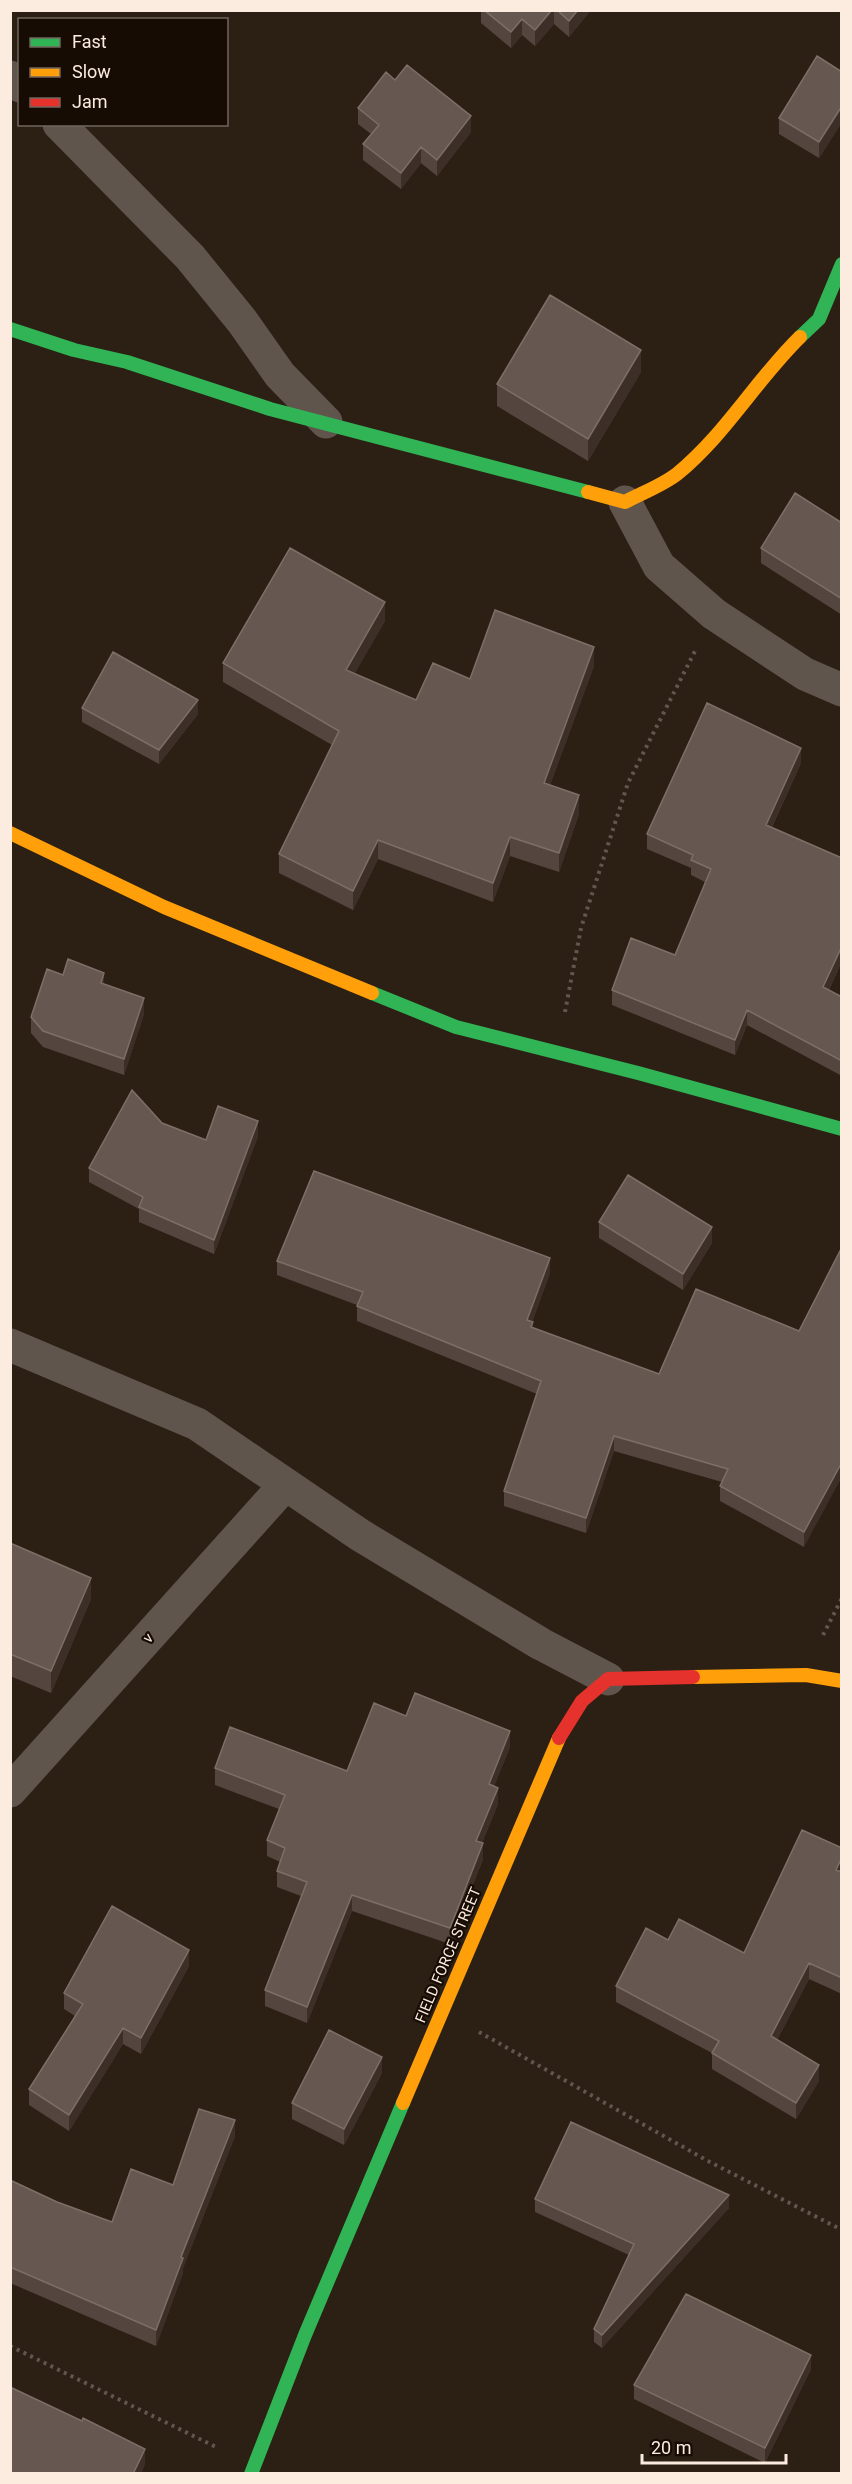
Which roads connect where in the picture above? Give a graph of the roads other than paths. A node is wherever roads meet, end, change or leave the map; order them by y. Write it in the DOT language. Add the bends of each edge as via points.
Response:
graph roads {
  1 [pos="61,126"];
  2 [pos="842,264"];
  3 [pos="10,329"];
  4 [pos="326,422"];
  5 [pos="625,502"];
  6 [pos="842,690"];
  7 [pos="10,833"];
  8 [pos="842,1129"];
  9 [pos="10,1345"];
  10 [pos="285,1485"];
  11 [pos="608,1679"];
  12 [pos="842,1681"];
  13 [pos="10,1791"];
  14 [pos="252,2470"];
  1 -- 4 [label="street" via="190,257 280,375"];
  2 -- 5 [label="street" via="819,320 784,353 706,447 676,475"];
  3 -- 4 [label="street" via="128,362 270,409"];
  4 -- 5 [label="street"];
  5 -- 6 [label="street" via="659,566 714,614 805,674"];
  7 -- 8 [label="street" via="164,907 456,1027"];
  9 -- 10 [label="street" via="197,1424"];
  10 -- 11 [label="street" via="541,1644"];
  10 -- 13 [label="street, v"];
  11 -- 12 [label="street" via="806,1675"];
  11 -- 14 [label="street, FIELD FORCE STREET" via="582,1701 555,1745 304,2335"];
}
